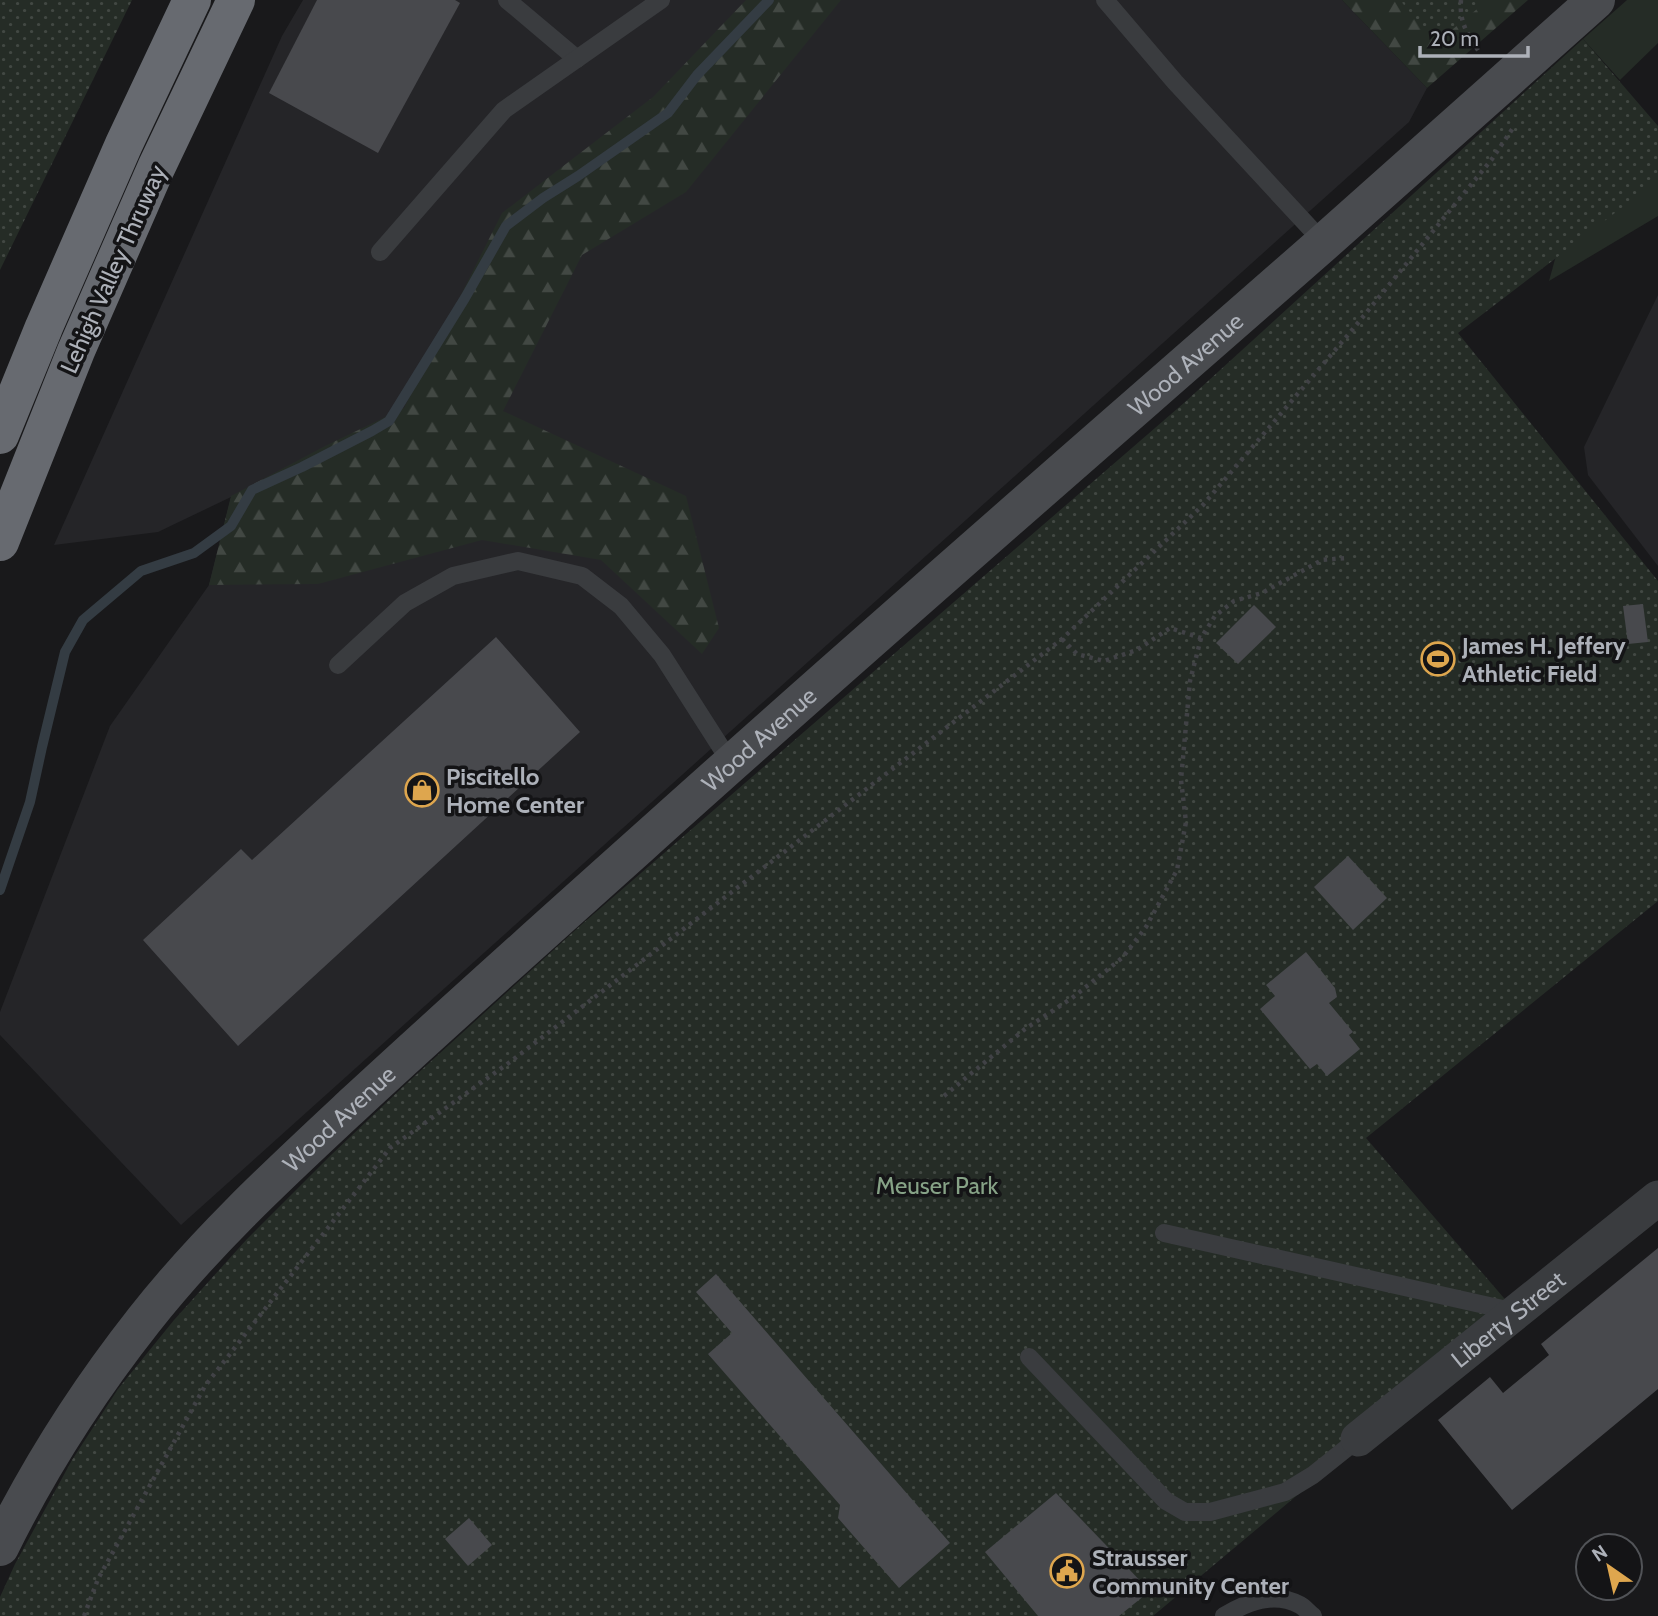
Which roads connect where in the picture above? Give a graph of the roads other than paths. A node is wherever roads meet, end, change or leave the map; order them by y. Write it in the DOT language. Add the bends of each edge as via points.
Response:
graph roads {
  1 [pos="192,0"];
  2 [pos="236,0"];
  3 [pos="507,0"];
  4 [pos="661,0"];
  5 [pos="1105,0"];
  6 [pos="1596,0"];
  7 [pos="577,59"];
  8 [pos="1324,243"];
  9 [pos="380,252"];
  10 [pos="0,435"];
  11 [pos="0,542"];
  12 [pos="338,665"];
  13 [pos="731,763"];
  14 [pos="1658,1198"];
  15 [pos="1164,1233"];
  16 [pos="1516,1312"];
  17 [pos="1029,1356"];
  18 [pos="1359,1439"];
  19 [pos="0,1547"];
  20 [pos="1224,1616"];
  21 [pos="1313,1616"];
  1 -- 10 [label="highway, Lehigh Valley Thruway" via="118,156"];
  2 -- 11 [label="highway, Lehigh Valley Thruway" via="76,351"];
  3 -- 7 [label="lane"];
  4 -- 7 [label="lane"];
  5 -- 8 [label="lane"];
  6 -- 8 [label="main road, Wood Avenue"];
  7 -- 9 [label="lane" via="504,110"];
  8 -- 13 [label="main road, Wood Avenue"];
  12 -- 13 [label="lane" via="405,603 453,576 518,561 582,576 621,606 662,656"];
  13 -- 19 [label="main road, Wood Avenue" via="289,1165 193,1263 104,1372 20,1506"];
  14 -- 16 [label="street, Liberty Street"];
  15 -- 16 [label="lane"];
  16 -- 18 [label="street, Liberty Street"];
  17 -- 18 [label="lane" via="1166,1501 1185,1512 1210,1512 1285,1492"];
  20 -- 21 [label="lane" via="1260,1599 1282,1599"];
}
